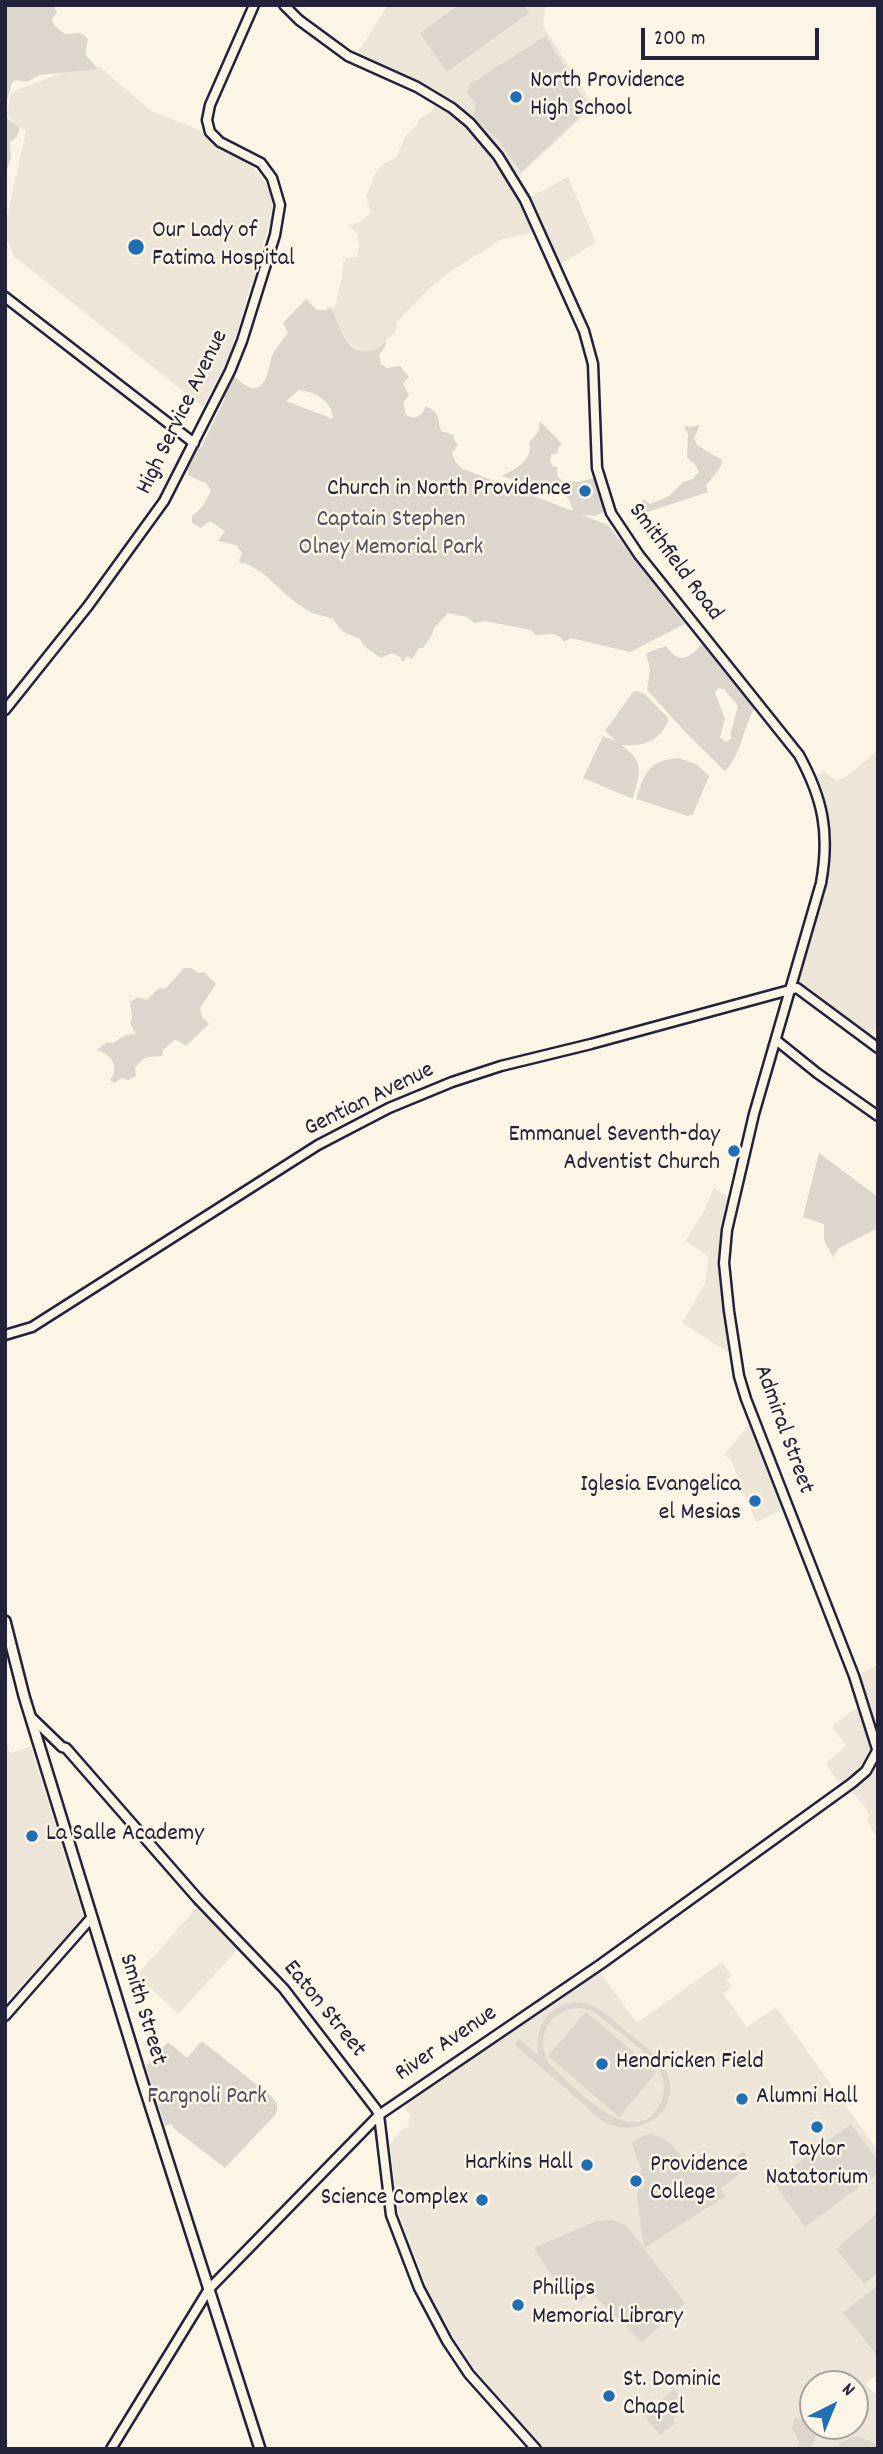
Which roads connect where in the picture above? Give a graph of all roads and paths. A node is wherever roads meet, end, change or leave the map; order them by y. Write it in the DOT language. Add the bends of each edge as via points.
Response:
graph roads {
  1 [pos="254,5"];
  2 [pos="284,5"];
  3 [pos="5,297"];
  4 [pos="194,443"];
  5 [pos="5,710"];
  6 [pos="790,989"];
  7 [pos="776,1040"];
  8 [pos="878,1048"];
  9 [pos="878,1116"];
  10 [pos="5,1335"];
  11 [pos="5,1621"];
  12 [pos="31,1717"];
  13 [pos="878,1751"];
  14 [pos="92,1917"];
  15 [pos="5,2016"];
  16 [pos="379,2115"];
  17 [pos="209,2289"];
  18 [pos="111,2449"];
  19 [pos="260,2449"];
  20 [pos="536,2449"];
  1 -- 4 [label="street, High Service Avenue" via="207,120 210,132 220,142 251,156 267,170 279,197 278,225 239,350"];
  2 -- 6 [label="street, Smithfield Road" via="348,56 452,108 498,156 525,200 584,331 593,373 597,468 611,513 639,555 799,755 817,793 825,859"];
  3 -- 4 [label="street"];
  4 -- 5 [label="street, High Service Avenue" via="160,508"];
  6 -- 7 [label="street, Admiral Street"];
  6 -- 8 [label="street" via="802,992"];
  6 -- 10 [label="street, Gentian Avenue" via="492,1069 389,1108 318,1145 32,1327"];
  7 -- 9 [label="street"];
  7 -- 13 [label="street, Admiral Street" via="727,1230 730,1318 746,1399 851,1668"];
  11 -- 12 [label="main road, Smith Street"];
  12 -- 14 [label="main road, Smith Street"];
  12 -- 16 [label="street, Eaton Street" via="81,1763 198,1899 284,1989"];
  13 -- 16 [label="street, River Avenue" via="852,1783 601,1964"];
  14 -- 15 [label="street"];
  14 -- 17 [label="main road, Smith Street"];
  16 -- 17 [label="street, River Avenue"];
  16 -- 20 [label="street" via="391,2215 417,2284 469,2374"];
  17 -- 18 [label="street, River Avenue"];
  17 -- 19 [label="main road, Smith Street"];
}
